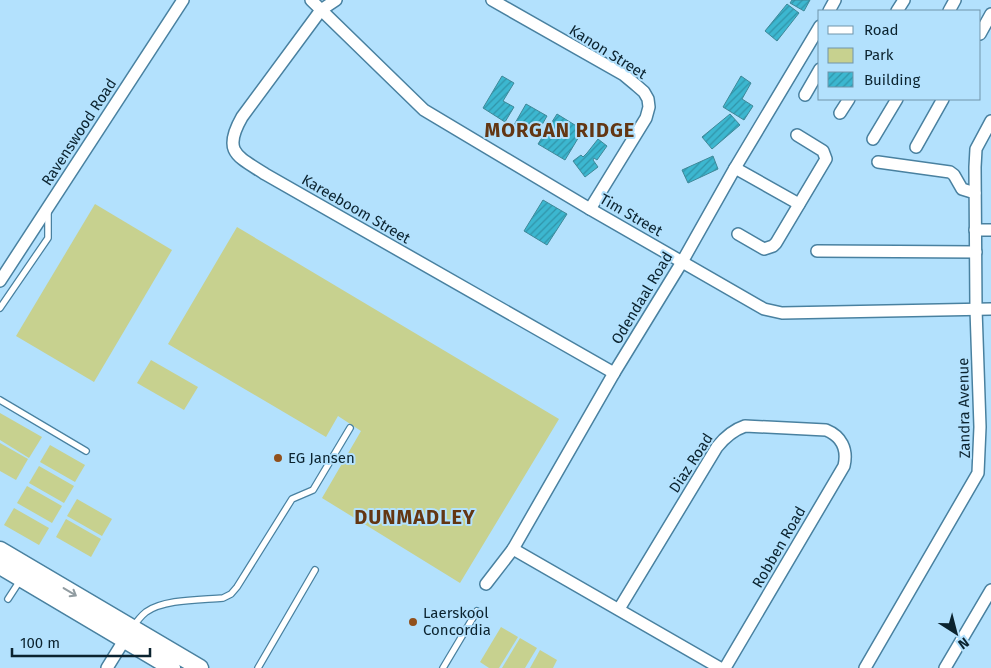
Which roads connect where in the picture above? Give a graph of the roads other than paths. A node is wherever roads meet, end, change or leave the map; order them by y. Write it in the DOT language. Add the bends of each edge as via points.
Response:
graph roads {
  1 [pos="183,0"];
  2 [pos="311,0"];
  3 [pos="336,0"];
  4 [pos="492,0"];
  5 [pos="322,10"];
  6 [pos="991,14"];
  7 [pos="818,29"];
  8 [pos="981,32"];
  9 [pos="818,72"];
  10 [pos="804,95"];
  11 [pos="847,100"];
  12 [pos="896,100"];
  13 [pos="942,100"];
  14 [pos="840,113"];
  15 [pos="991,121"];
  16 [pos="798,134"];
  17 [pos="873,139"];
  18 [pos="916,147"];
  19 [pos="878,162"];
  20 [pos="735,168"];
  21 [pos="975,193"];
  22 [pos="798,204"];
  23 [pos="48,207"];
  24 [pos="590,209"];
  25 [pos="975,230"];
  26 [pos="991,230"];
  27 [pos="738,234"];
  28 [pos="817,251"];
  29 [pos="976,252"];
  30 [pos="682,262"];
  31 [pos="0,281"];
  32 [pos="0,308"];
  33 [pos="976,309"];
  34 [pos="991,309"];
  35 [pos="614,373"];
  36 [pos="0,400"];
  37 [pos="986,427"];
  38 [pos="350,428"];
  39 [pos="840,440"];
  40 [pos="86,451"];
  41 [pos="513,549"];
  42 [pos="0,550"];
  43 [pos="0,566"];
  44 [pos="315,570"];
  45 [pos="25,572"];
  46 [pos="486,584"];
  47 [pos="991,590"];
  48 [pos="8,599"];
  49 [pos="619,609"];
  50 [pos="477,611"];
  51 [pos="128,634"];
  52 [pos="107,668"];
  53 [pos="172,668"];
  54 [pos="200,668"];
  55 [pos="258,668"];
  56 [pos="443,668"];
  57 [pos="720,668"];
  58 [pos="725,668"];
  59 [pos="865,668"];
  60 [pos="945,668"];
  1 -- 23 [label="street, Ravenswood Road"];
  2 -- 5 [label="street, Tim Street"];
  3 -- 5 [label="street"];
  4 -- 24 [label="street, Kanon Street" via="624,75 648,99 646,118"];
  5 -- 24 [label="street, Tim Street" via="424,110"];
  5 -- 35 [label="street, Kareeboom Street" via="242,117 232,135 235,151 265,174"];
  6 -- 8 [label="street"];
  7 -- 20 [label="street, Odendaal Road"];
  9 -- 10 [label="street"];
  11 -- 14 [label="street"];
  12 -- 17 [label="street"];
  13 -- 18 [label="street"];
  15 -- 21 [label="street, Zandra Avenue" via="976,148"];
  16 -- 22 [label="street" via="823,151 826,159"];
  19 -- 21 [label="street" via="950,172 962,189"];
  20 -- 22 [label="street"];
  20 -- 30 [label="street, Odendaal Road"];
  21 -- 25 [label="street, Zandra Avenue"];
  22 -- 27 [label="street" via="773,246 760,248"];
  23 -- 31 [label="street, Ravenswood Road"];
  23 -- 32 [label="lane" via="48,238"];
  24 -- 30 [label="street, Tim Street"];
  25 -- 26 [label="street"];
  25 -- 29 [label="street, Zandra Avenue"];
  28 -- 29 [label="street"];
  29 -- 33 [label="street, Zandra Avenue"];
  30 -- 33 [label="street, Tim Street" via="764,309 775,312"];
  30 -- 35 [label="street, Odendaal Road"];
  33 -- 34 [label="street, Tim Street"];
  33 -- 37 [label="street, Zandra Avenue"];
  35 -- 41 [label="street, Odendaal Road"];
  36 -- 40 [label="lane"];
  37 -- 59 [label="street, Zandra Avenue" via="976,479"];
  38 -- 51 [label="lane" via="313,490 292,499 230,594 224,598 157,607 141,616"];
  39 -- 49 [label="street, Diaz Road" via="826,430 738,428 717,447"];
  39 -- 58 [label="street, Robben Road" via="846,457 844,466"];
  41 -- 46 [label="street, Odendaal Road"];
  41 -- 49 [label="street"];
  42 -- 45 [label="main road"];
  43 -- 45 [label="main road"];
  44 -- 55 [label="lane"];
  45 -- 48 [label="lane"];
  45 -- 51 [label="main road"];
  47 -- 60 [label="street"];
  49 -- 57 [label="street"];
  50 -- 56 [label="lane"];
  51 -- 52 [label="street"];
  51 -- 53 [label="main road"];
  51 -- 54 [label="main road"];
}
